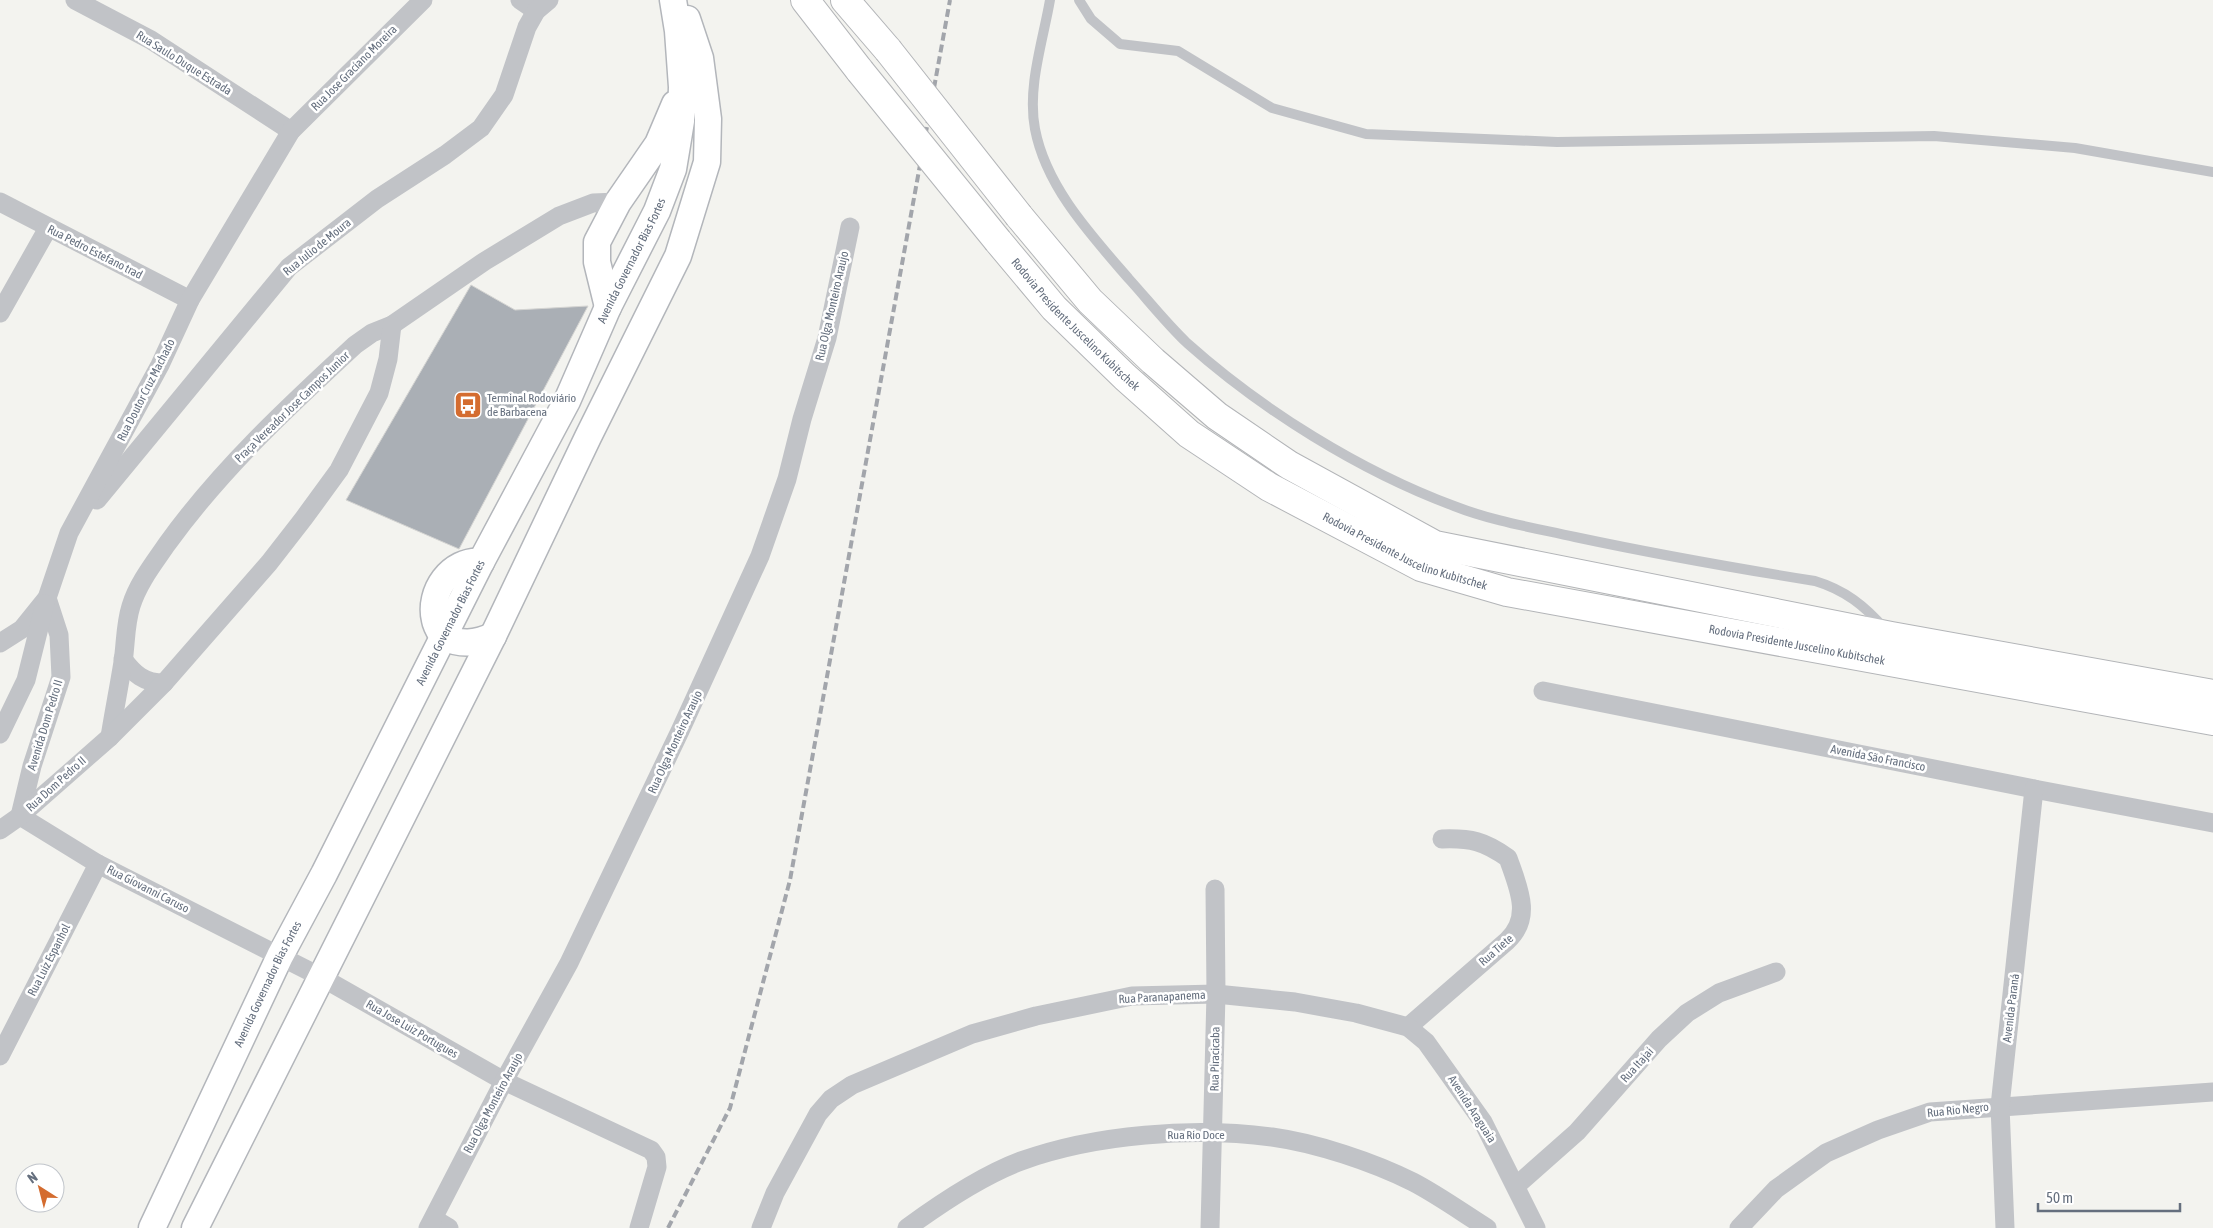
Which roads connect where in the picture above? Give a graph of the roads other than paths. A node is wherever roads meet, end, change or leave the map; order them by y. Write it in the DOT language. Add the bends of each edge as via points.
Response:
graph roads {
  1 [pos="75,0"];
  2 [pos="520,0"];
  3 [pos="673,0"];
  4 [pos="681,0"];
  5 [pos="805,0"];
  6 [pos="845,0"];
  7 [pos="1050,0"];
  8 [pos="1079,0"];
  9 [pos="420,2"];
  10 [pos="543,5"];
  11 [pos="682,87"];
  12 [pos="291,131"];
  13 [pos="2213,172"];
  14 [pos="0,202"];
  15 [pos="618,202"];
  16 [pos="657,211"];
  17 [pos="48,228"];
  18 [pos="850,228"];
  19 [pos="678,256"];
  20 [pos="190,300"];
  21 [pos="608,307"];
  22 [pos="0,313"];
  23 [pos="392,325"];
  24 [pos="69,534"];
  25 [pos="47,598"];
  26 [pos="493,636"];
  27 [pos="1891,636"];
  28 [pos="443,637"];
  29 [pos="0,643"];
  30 [pos="123,659"];
  31 [pos="164,683"];
  32 [pos="1543,691"];
  33 [pos="2213,694"];
  34 [pos="2213,721"];
  35 [pos="0,734"];
  36 [pos="110,736"];
  37 [pos="2034,790"];
  38 [pos="20,816"];
  39 [pos="2213,823"];
  40 [pos="0,830"];
  41 [pos="1442,839"];
  42 [pos="98,864"];
  43 [pos="1215,889"];
  44 [pos="280,956"];
  45 [pos="1776,972"];
  46 [pos="321,977"];
  47 [pos="1216,994"];
  48 [pos="1408,1027"];
  49 [pos="0,1056"];
  50 [pos="504,1081"];
  51 [pos="2213,1092"];
  52 [pos="2000,1106"];
  53 [pos="1213,1134"];
  54 [pos="1516,1186"];
  55 [pos="437,1225"];
  56 [pos="152,1228"];
  57 [pos="195,1228"];
  58 [pos="639,1228"];
  59 [pos="761,1228"];
  60 [pos="907,1228"];
  61 [pos="1210,1228"];
  62 [pos="1487,1228"];
  63 [pos="1536,1228"];
  64 [pos="1739,1228"];
  65 [pos="2005,1228"];
  1 -- 12 [label="street, Rua Saulo Duque Estrada" via="151,40"];
  2 -- 10 [label="street"];
  3 -- 11 [label="main road, Avenida Governador Bias Fortes"];
  4 -- 19 [label="main road" via="700,58 708,119 707,162"];
  5 -- 34 [label="highway, Rodovia Presidente Juscelino Kubitschek, bridge" via="1054,308 1125,377 1189,434 1269,487 1422,567 1507,592"];
  6 -- 27 [label="highway, Rodovia Presidente Juscelino Kubitschek, bridge" via="1090,300 1153,361 1217,416 1289,465 1435,545"];
  7 -- 27 [label="lane" via="1034,92 1035,128 1045,162 1070,207 1148,300 1187,342 1247,390 1307,432 1388,478 1456,507 1534,528 1668,557 1815,581 1852,597"];
  8 -- 13 [label="lane" via="1090,19 1120,44 1178,51 1272,108 1366,134 1557,142 1934,136 2074,148"];
  9 -- 12 [label="street, Rua Jose Graciano Moreira"];
  10 -- 24 [label="street, Rua Julio de Moura" via="518,48 504,94 481,128 377,199 289,267"];
  11 -- 15 [label="main road" via="658,144"];
  11 -- 16 [label="main road, Avenida Governador Bias Fortes" via="681,121 673,169"];
  12 -- 20 [label="street, Rua Doutor Cruz Machado"];
  14 -- 17 [label="street, Rua Pedro Estefano trad"];
  15 -- 16 [label="main road" via="644,203"];
  15 -- 21 [label="main road" via="598,242 597,262"];
  15 -- 23 [label="street, Praça Vereador Jose Campos Junior" via="593,203 559,216 485,261"];
  16 -- 19 [label="main road" via="670,222"];
  16 -- 21 [label="main road, Avenida Governador Bias Fortes"];
  17 -- 20 [label="street, Rua Pedro Estefano trad"];
  17 -- 22 [label="street"];
  18 -- 50 [label="street, Rua Olga Monteiro Araujo" via="827,338 787,479 760,556 569,963"];
  19 -- 26 [label="main road"];
  20 -- 24 [label="street, Rua Doutor Cruz Machado" via="160,365"];
  21 -- 28 [label="main road, Avenida Governador Bias Fortes" via="567,401"];
  23 -- 30 [label="street, Praça Vereador Jose Campos Junior" via="355,345 294,401 215,483 181,525 149,570 132,604 124,634"];
  23 -- 31 [label="street" via="380,393 339,470 269,563"];
  24 -- 25 [label="street, Rua Doutor Cruz Machado"];
  25 -- 29 [label="street, Rua Doutor Cruz Machado" via="22,628"];
  25 -- 35 [label="street" via="26,680"];
  25 -- 38 [label="street, Avenida Dom Pedro II" via="59,635 61,677 32,766"];
  26 -- 28 [label="main road" via="468,644"];
  26 -- 46 [label="main road"];
  27 -- 33 [label="highway, Rodovia Presidente Juscelino Kubitschek"];
  28 -- 44 [label="main road, Avenida Governador Bias Fortes"];
  30 -- 31 [label="street" via="141,679"];
  30 -- 36 [label="street, Praça Vereador Jose Campos Junior"];
  31 -- 36 [label="street"];
  32 -- 37 [label="street, Avenida São Francisco"];
  36 -- 38 [label="street, Rua Dom Pedro II"];
  37 -- 39 [label="street, Avenida São Francisco"];
  37 -- 52 [label="street, Avenida Paraná"];
  38 -- 40 [label="street, Rua Dom Pedro II"];
  38 -- 42 [label="street, Rua Giovanni Caruso"];
  41 -- 48 [label="street, Rua Tiete" via="1466,838 1481,842 1508,858 1522,909 1521,924 1507,941"];
  42 -- 44 [label="street, Rua Giovanni Caruso"];
  42 -- 49 [label="street, Rua Luiz Espanhol"];
  43 -- 47 [label="street, Rua Piracicaba"];
  44 -- 46 [label="street, Rua Giovanni Caruso"];
  44 -- 56 [label="main road, Avenida Governador Bias Fortes"];
  45 -- 54 [label="street, Rua Itajai" via="1719,993 1688,1013 1659,1039 1577,1132"];
  46 -- 50 [label="street, Rua Jose Luiz Portugues"];
  46 -- 57 [label="main road"];
  47 -- 48 [label="street, Rua Paranapanema" via="1295,1002"];
  47 -- 53 [label="street, Rua Piracicaba"];
  47 -- 59 [label="street, Rua Paranapanema" via="1132,996 1085,1004 972,1034 852,1084 831,1099 818,1114 775,1193"];
  48 -- 54 [label="street, Avenida Araguaia" via="1426,1042 1483,1122"];
  50 -- 55 [label="street, Rua Olga Monteiro Araujo"];
  50 -- 58 [label="street, Rua Jose Luiz Portugues" via="651,1150 657,1161 656,1173"];
  51 -- 52 [label="street, Rua Rio Negro"];
  52 -- 64 [label="street, Rua Rio Negro" via="1930,1112 1826,1153 1776,1189"];
  52 -- 65 [label="street, Avenida Paraná"];
  53 -- 60 [label="street, Rua Rio Doce" via="1142,1136 1067,1147 1020,1161 969,1187"];
  53 -- 61 [label="street, Rua Piracicaba"];
  53 -- 62 [label="street, Rua Rio Doce" via="1273,1138 1347,1155 1413,1182"];
  54 -- 63 [label="street, Avenida Araguaia"];
}
